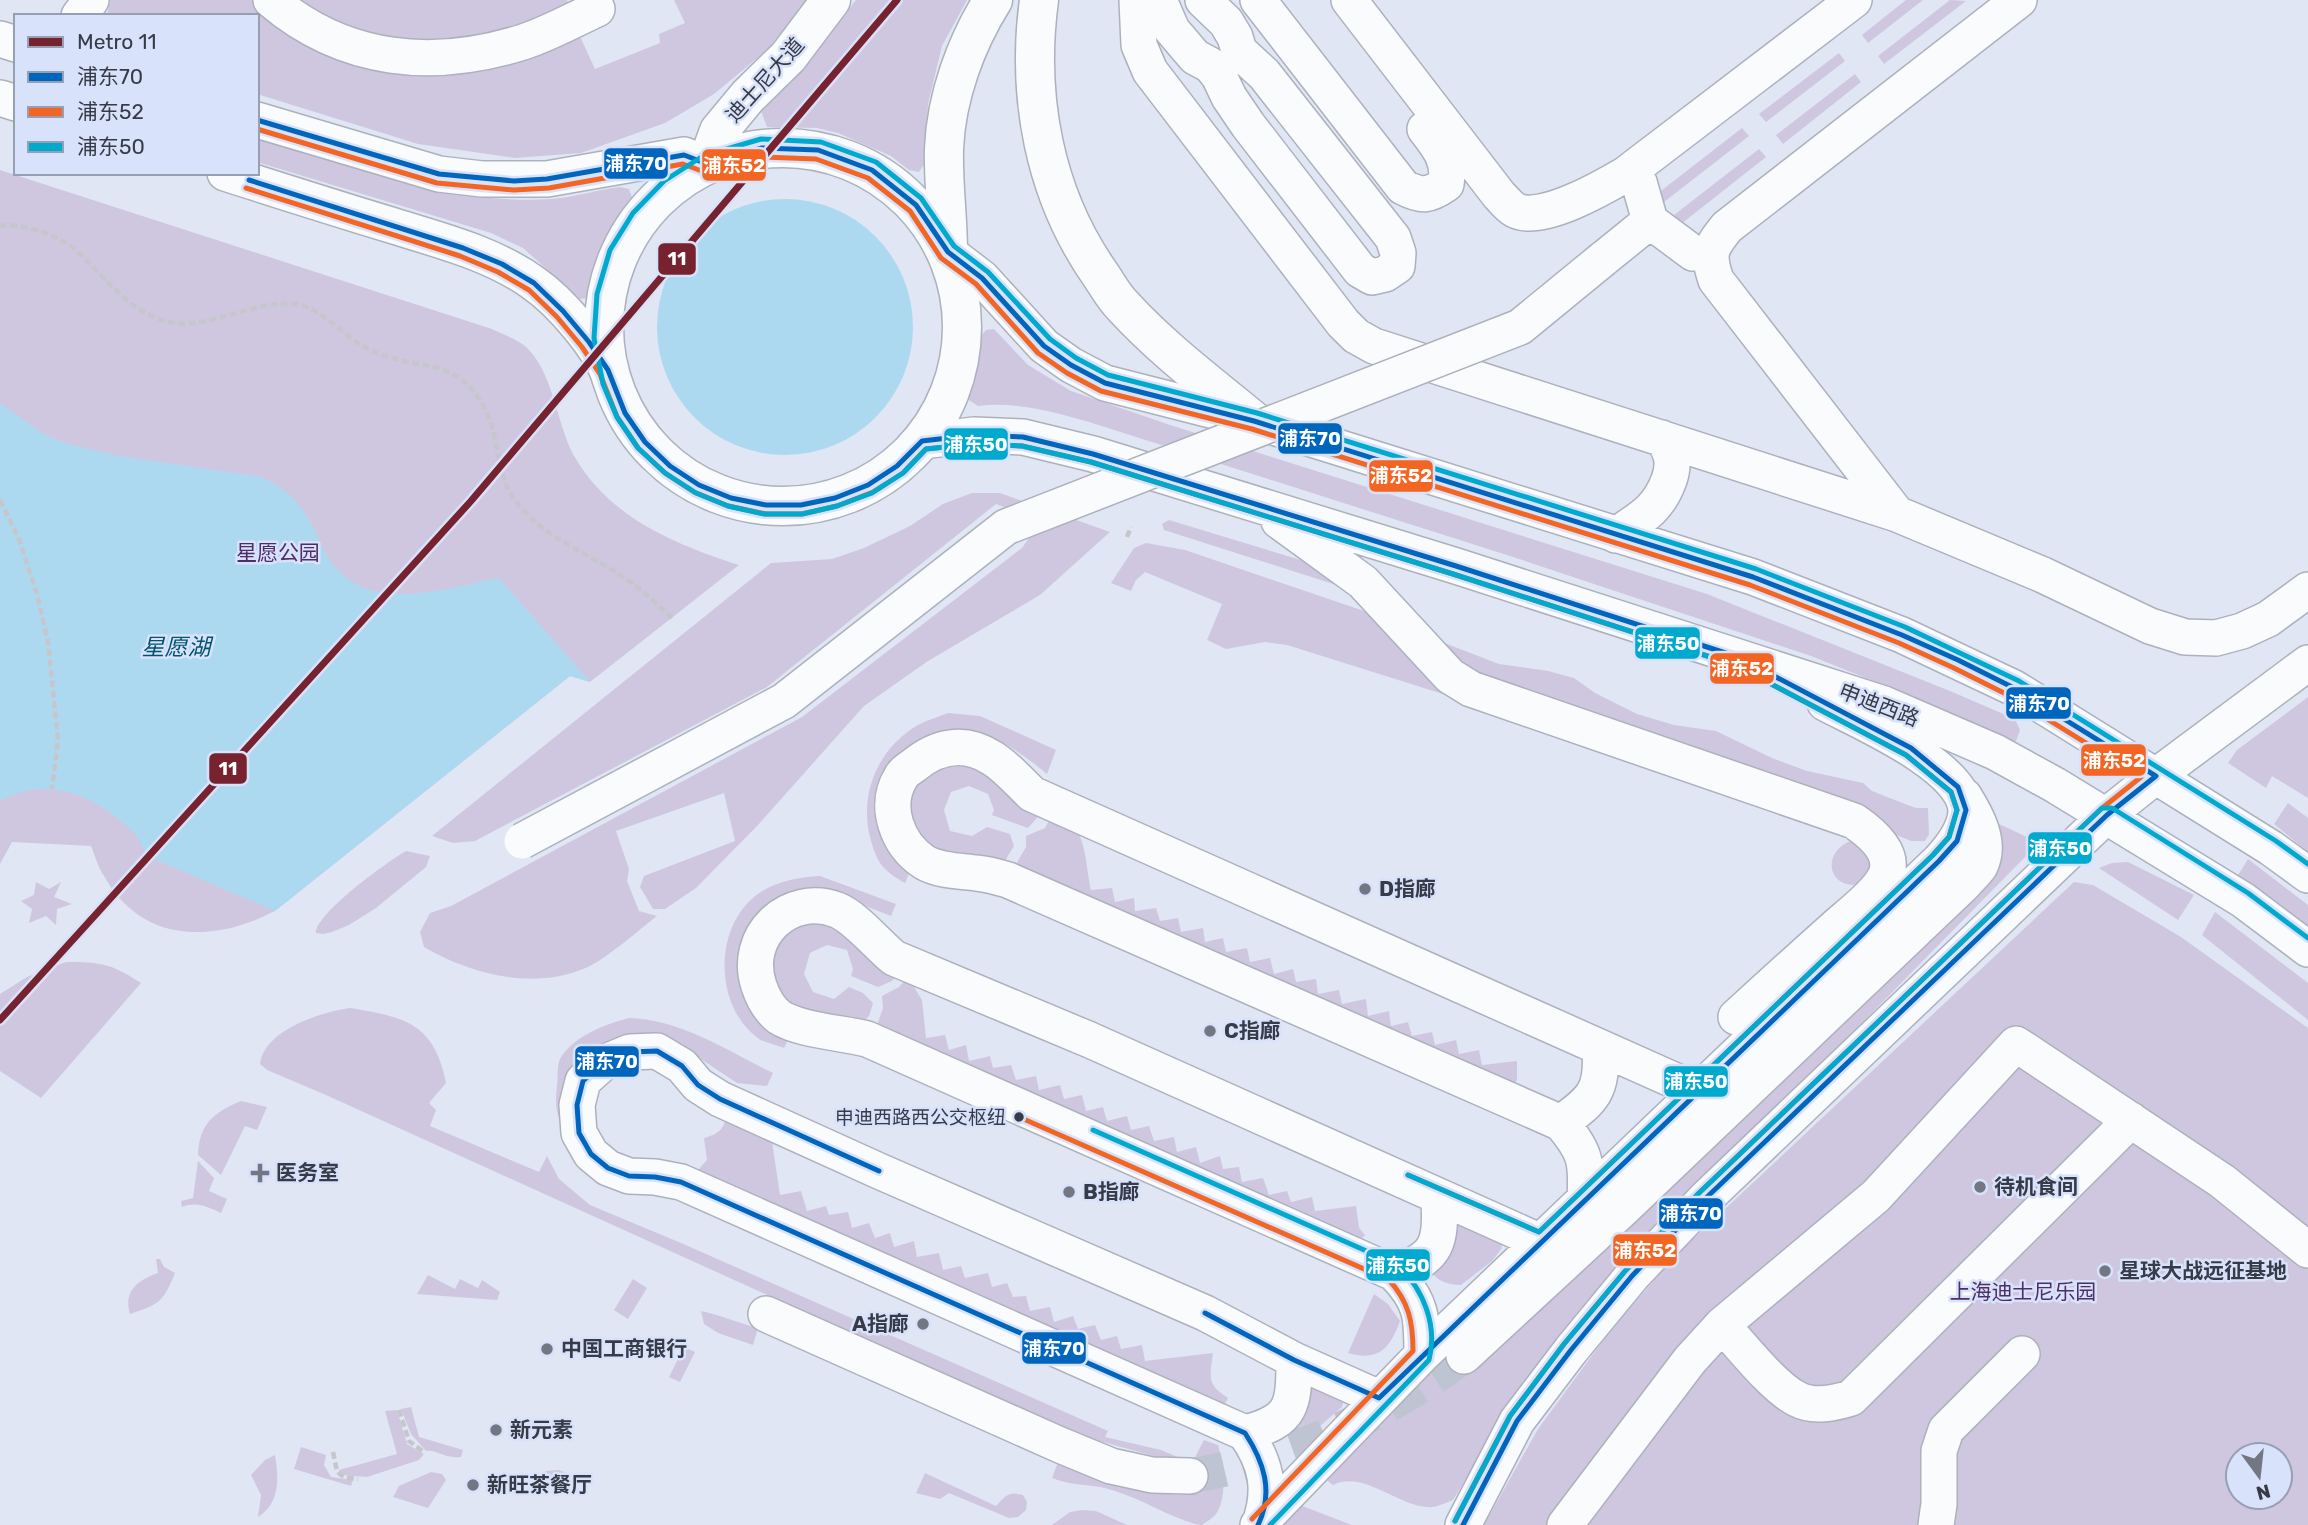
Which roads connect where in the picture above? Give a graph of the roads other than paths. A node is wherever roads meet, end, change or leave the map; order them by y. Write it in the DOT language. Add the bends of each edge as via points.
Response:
graph roads {
  1 [pos="271,0"];
  2 [pos="831,0"];
  3 [pos="993,0"];
  4 [pos="1038,0"];
  5 [pos="1136,0"];
  6 [pos="1159,0"];
  7 [pos="1203,0"];
  8 [pos="1258,0"];
  9 [pos="1325,0"];
  10 [pos="1349,0"];
  11 [pos="1854,0"];
  12 [pos="2018,0"];
  13 [pos="597,9"];
  14 [pos="259,122"];
  15 [pos="707,164"];
  16 [pos="231,175"];
  17 [pos="1639,182"];
  18 [pos="1650,221"];
  19 [pos="948,252"];
  20 [pos="1693,253"];
  21 [pos="611,381"];
  22 [pos="1254,421"];
  23 [pos="1662,438"];
  24 [pos="922,441"];
  25 [pos="1256,504"];
  26 [pos="1897,514"];
  27 [pos="1616,535"];
  28 [pos="2308,590"];
  29 [pos="1738,657"];
  30 [pos="2308,663"];
  31 [pos="2156,776"];
  32 [pos="1958,787"];
  33 [pos="2106,816"];
  34 [pos="523,841"];
  35 [pos="2308,875"];
  36 [pos="2308,949"];
  37 [pos="1736,1017"];
  38 [pos="1600,1048"];
  39 [pos="1698,1091"];
  40 [pos="2131,1120"];
  41 [pos="1561,1123"];
  42 [pos="1439,1198"];
  43 [pos="1585,1200"];
  44 [pos="1541,1242"];
  45 [pos="2308,1250"];
  46 [pos="1394,1273"];
  47 [pos="766,1314"];
  48 [pos="1722,1325"];
  49 [pos="2022,1354"];
  50 [pos="1422,1355"];
  51 [pos="1464,1356"];
  52 [pos="1294,1360"];
  53 [pos="1379,1398"];
  54 [pos="1245,1433"];
  55 [pos="1190,1476"];
  56 [pos="1259,1524"];
  57 [pos="1463,1525"];
  58 [pos="1565,1525"];
  59 [pos="1936,1525"];
  1 -- 13 [label="street" via="342,43 416,59 455,58 527,41"];
  2 -- 15 [label="highway, 迪士尼大道" via="788,57 719,131"];
  3 -- 19 [label="highway" via="966,52 949,110 944,147"];
  4 -- 22 [label="highway" via="1033,70 1040,126 1053,186 1082,248 1120,303 1173,355"];
  5 -- 23 [label="street" via="1139,45 1150,71 1356,337"];
  6 -- 7 [label="street" via="1172,30 1219,76 1248,125 1360,270 1372,278 1385,274 1397,265 1393,238 1264,74 1239,51 1226,22"];
  8 -- 9 [label="street" via="1403,187 1418,195 1434,192 1446,184 1449,169 1442,151"];
  10 -- 11 [label="street" via="1499,195 1515,211 1533,214 1626,174"];
  12 -- 26 [label="street" via="1727,227 1712,246 1710,261 1716,280"];
  14 -- 15 [label="street" via="439,174 482,179 547,179 684,155"];
  15 -- 19 [label="highway" via="762,148 829,154 872,170 916,205"];
  15 -- 21 [label="highway" via="670,187 640,218 618,254 604,317"];
  16 -- 21 [label="street" via="502,264 534,283 563,311 589,342"];
  17 -- 18 [label="street"];
  18 -- 20 [label="street"];
  18 -- 34 [label="street, bridge" via="1520,327 1006,527 785,701"];
  19 -- 22 [label="street" via="982,278 1044,346 1070,365 1105,383"];
  19 -- 24 [label="highway" via="963,307 960,364 947,401"];
  21 -- 24 [label="highway" via="645,442 670,466 699,485 766,505 801,505 857,490 897,466"];
  22 -- 27 [label="street"];
  23 -- 26 [label="street"];
  23 -- 27 [label="street" via="1673,460 1663,495"];
  24 -- 25 [label="street, 申迪西路" via="974,435 1023,437"];
  25 -- 29 [label="street, 申迪西路"];
  25 -- 37 [label="street" via="1363,582 1450,676 1471,689 1854,821 1872,833 1888,863 1886,877"];
  26 -- 28 [label="street" via="2185,638 2217,638 2242,631 2268,619"];
  27 -- 31 [label="street" via="1753,577 1947,655 2014,688"];
  29 -- 32 [label="street" via="1911,748"];
  29 -- 33 [label="street, 申迪西路" via="1884,705 1995,752"];
  30 -- 31 [label="street"];
  31 -- 33 [label="street"];
  31 -- 35 [label="street"];
  32 -- 39 [label="street" via="1966,810 1957,841"];
  32 -- 51 [label="street" via="1978,819 1984,839 1981,864 1973,874"];
  33 -- 36 [label="street, 申迪西路" via="2243,900"];
  33 -- 57 [label="street" via="1705,1199 1632,1276 1517,1421"];
  38 -- 39 [label="street"];
  38 -- 41 [label="street" via="1600,1083 1588,1104"];
  38 -- 41 [label="street" via="1032,794 991,758 966,748 941,748 902,775 893,797 895,825 904,844 925,863 1008,880"];
  39 -- 43 [label="street"];
  40 -- 45 [label="street" via="2222,1181"];
  40 -- 48 [label="street" via="2016,1044 1876,1196"];
  40 -- 48 [label="street" via="1851,1398 1831,1405 1798,1400"];
  41 -- 43 [label="street" via="1578,1143 1585,1161"];
  42 -- 44 [label="street"];
  42 -- 46 [label="street" via="1440,1230 1434,1248 1418,1264"];
  42 -- 46 [label="street" via="1090,1040 894,958 839,910 814,905 789,912 767,928 756,948 755,974 763,1000 779,1017 867,1040"];
  43 -- 44 [label="street"];
  44 -- 50 [label="street"];
  46 -- 50 [label="street" via="1410,1289 1418,1306"];
  47 -- 55 [label="street" via="1111,1466 1152,1475"];
  48 -- 58 [label="street" via="1690,1360"];
  49 -- 59 [label="street" via="1946,1430 1939,1451"];
  50 -- 53 [label="street"];
  52 -- 53 [label="street"];
  52 -- 54 [label="street" via="1294,1394 1284,1416"];
  52 -- 54 [label="street" via="1205,1312 720,1099 657,1051 630,1052 603,1063 583,1081 577,1105 579,1133 608,1168 629,1176 681,1181"];
  53 -- 56 [label="street"];
  54 -- 56 [label="street" via="1264,1467 1267,1484"];
}
